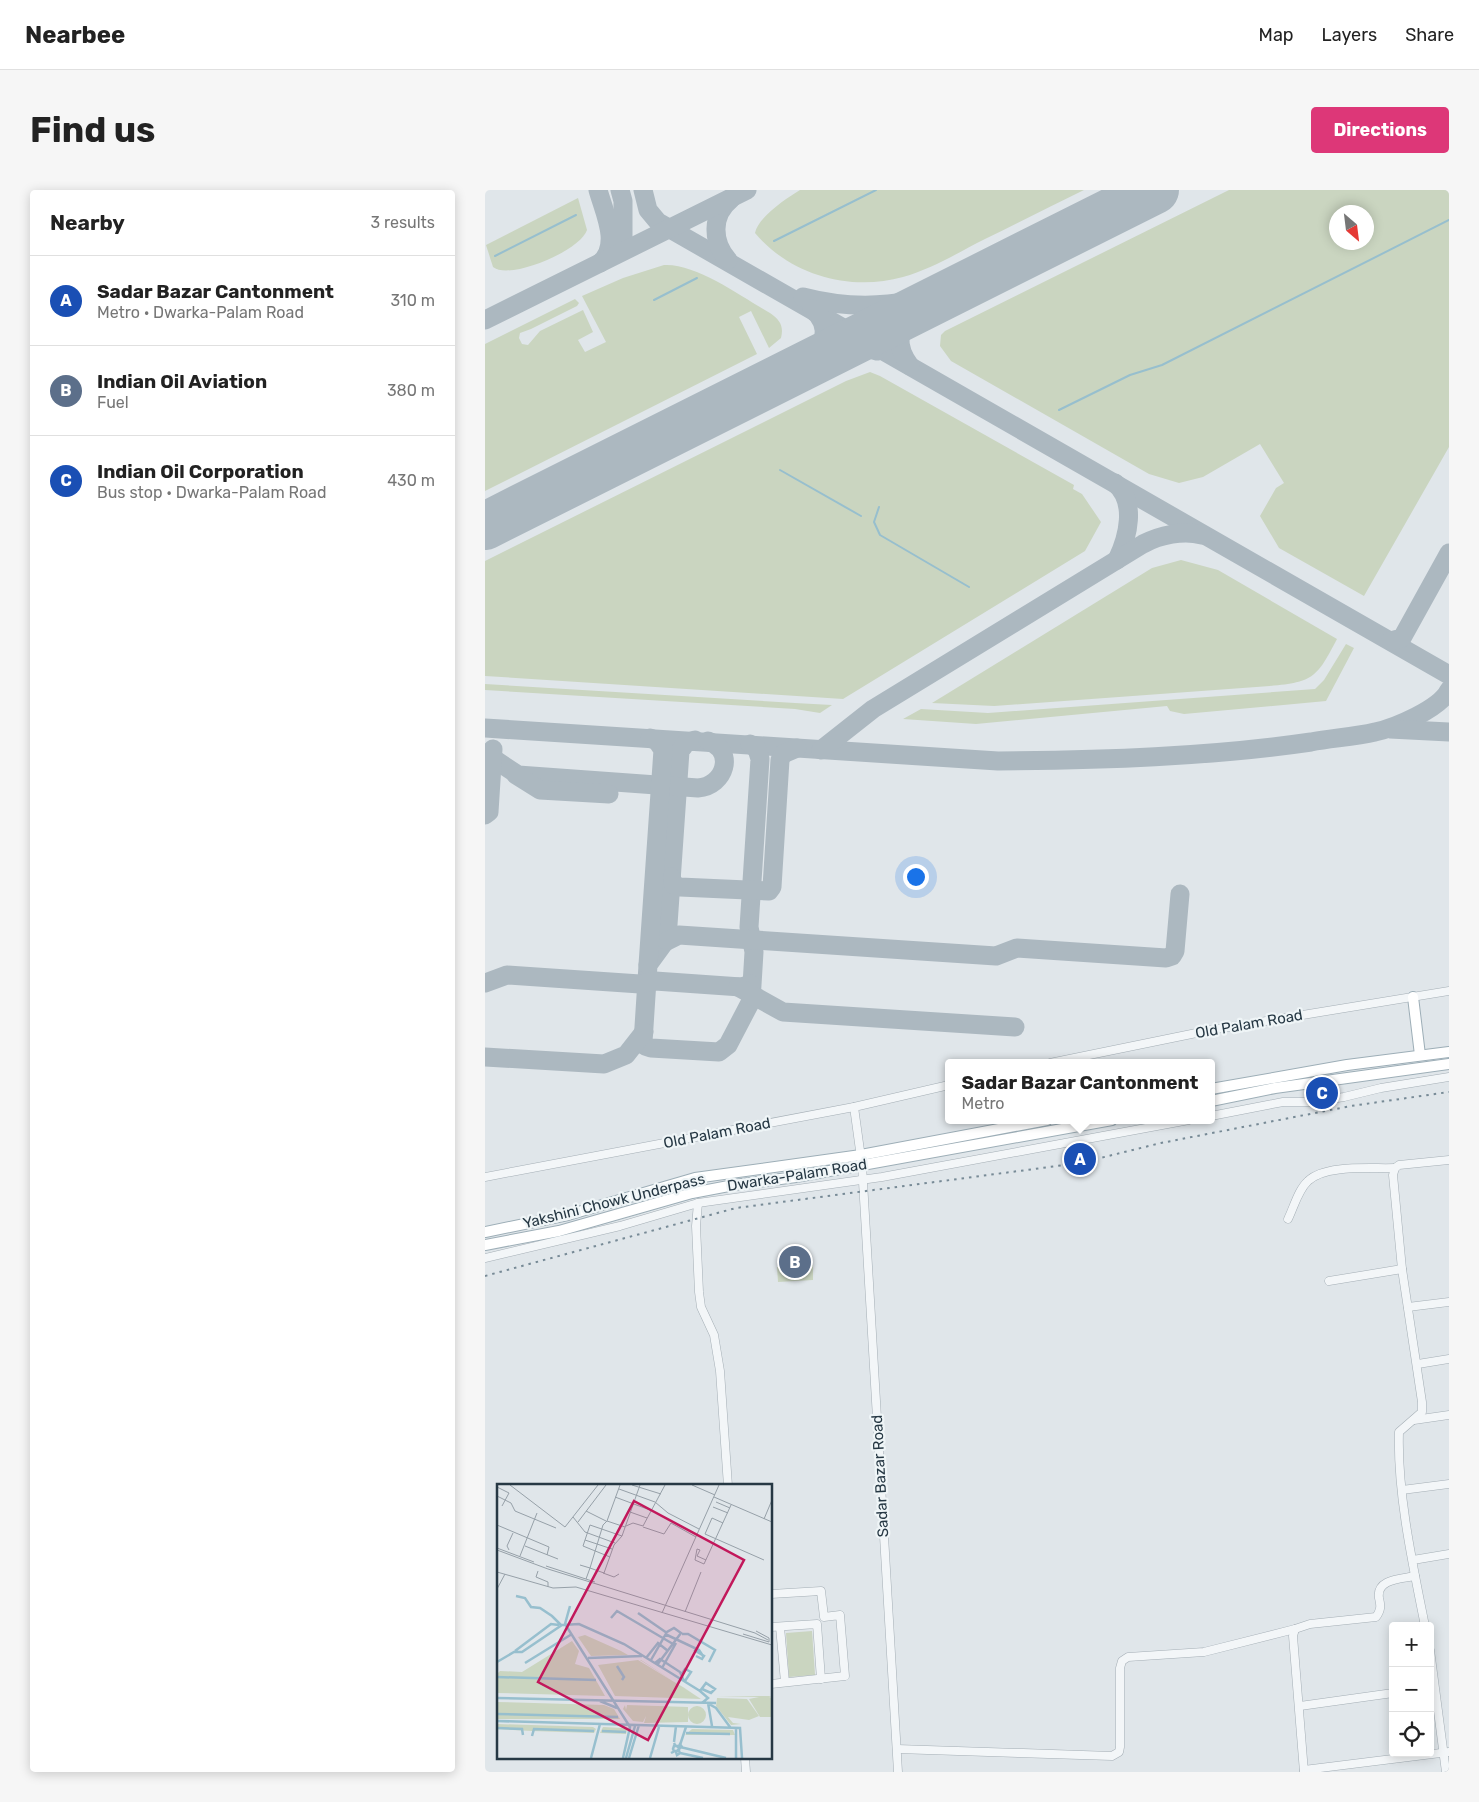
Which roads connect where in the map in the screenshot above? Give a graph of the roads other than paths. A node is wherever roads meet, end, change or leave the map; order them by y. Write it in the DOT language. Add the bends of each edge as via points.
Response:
graph roads {
  1 [pos="1449,991"];
  2 [pos="1413,997"];
  3 [pos="1449,1052"];
  4 [pos="1420,1055"];
  5 [pos="1070,1059"];
  6 [pos="1449,1064"];
  7 [pos="1449,1077"];
  8 [pos="945,1086"];
  9 [pos="1215,1088"];
  10 [pos="1215,1100"];
  11 [pos="854,1107"];
  12 [pos="1215,1115"];
  13 [pos="1028,1124"];
  14 [pos="1087,1124"];
  15 [pos="1167,1124"];
  16 [pos="862,1160"];
  17 [pos="1449,1160"];
  18 [pos="1395,1168"];
  19 [pos="485,1177"];
  20 [pos="863,1180"];
  21 [pos="698,1203"];
  22 [pos="1289,1219"];
  23 [pos="485,1232"];
  24 [pos="485,1245"];
  25 [pos="485,1258"];
  26 [pos="1401,1269"];
  27 [pos="1329,1281"];
  28 [pos="1449,1302"];
  29 [pos="1408,1307"];
  30 [pos="1449,1359"];
  31 [pos="1418,1364"];
  32 [pos="1449,1415"];
  33 [pos="1413,1420"];
  34 [pos="728,1484"];
  35 [pos="1449,1484"];
  36 [pos="1402,1490"];
  37 [pos="1449,1554"];
  38 [pos="1413,1560"];
  39 [pos="1415,1576"];
  40 [pos="773,1594"];
  41 [pos="824,1617"];
  42 [pos="1424,1622"];
  43 [pos="817,1624"];
  44 [pos="780,1626"];
  45 [pos="773,1627"];
  46 [pos="1295,1629"];
  47 [pos="821,1679"];
  48 [pos="785,1682"];
  49 [pos="773,1684"];
  50 [pos="1434,1692"];
  51 [pos="1389,1694"];
  52 [pos="1299,1706"];
  53 [pos="897,1749"];
  54 [pos="1446,1752"];
  55 [pos="1304,1771"];
  56 [pos="898,1772"];
  57 [pos="1446,1772"];
  1 -- 2 [label="street, Old Palam Road"];
  2 -- 4 [label="main road"];
  2 -- 5 [label="street, Old Palam Road" via="1182,1036"];
  3 -- 4 [label="main road"];
  4 -- 9 [label="main road"];
  6 -- 10 [label="main road" via="1284,1087"];
  7 -- 12 [label="street" via="1336,1098 1283,1102"];
  8 -- 11 [label="street, Old Palam Road"];
  11 -- 16 [label="street, Sadar Bazar Road"];
  11 -- 19 [label="street, Old Palam Road"];
  13 -- 16 [label="main road, Dwarka-Palam Road"];
  14 -- 16 [label="main road, Dwarka-Palam Road"];
  15 -- 20 [label="street"];
  16 -- 20 [label="street, Sadar Bazar Road"];
  16 -- 23 [label="main road, Yakshini Chowk Underpass" via="695,1178 568,1215"];
  16 -- 24 [label="main road, Dwarka-Palam Road" via="693,1193 559,1231"];
  17 -- 18 [label="street"];
  18 -- 22 [label="street" via="1348,1169 1324,1173 1309,1180"];
  18 -- 26 [label="street"];
  20 -- 21 [label="street"];
  20 -- 53 [label="street, Sadar Bazar Road"];
  21 -- 25 [label="street" via="611,1229"];
  21 -- 34 [label="street" via="699,1292 701,1307 714,1335 720,1371"];
  26 -- 27 [label="street"];
  26 -- 29 [label="street"];
  28 -- 29 [label="street"];
  29 -- 31 [label="street"];
  30 -- 31 [label="street"];
  31 -- 33 [label="street" via="1422,1412"];
  32 -- 33 [label="street"];
  33 -- 36 [label="street" via="1399,1432"];
  35 -- 36 [label="street"];
  36 -- 38 [label="street"];
  37 -- 38 [label="street"];
  38 -- 39 [label="street"];
  39 -- 42 [label="street"];
  39 -- 46 [label="street" via="1385,1582 1379,1593 1380,1612 1376,1617 1310,1624"];
  40 -- 41 [label="street" via="821,1591"];
  41 -- 43 [label="street"];
  41 -- 47 [label="street" via="841,1615 845,1676"];
  43 -- 44 [label="street"];
  43 -- 47 [label="street"];
  44 -- 45 [label="street"];
  44 -- 48 [label="street"];
  46 -- 52 [label="street"];
  46 -- 53 [label="street" via="1204,1652 1128,1657 1122,1661 1120,1747 1119,1752 1112,1756"];
  47 -- 48 [label="street"];
  48 -- 49 [label="street"];
  50 -- 54 [label="street"];
  51 -- 52 [label="street"];
  52 -- 55 [label="street"];
  53 -- 56 [label="street, Sadar Bazar Road"];
  54 -- 55 [label="street"];
  54 -- 57 [label="street"];
}
